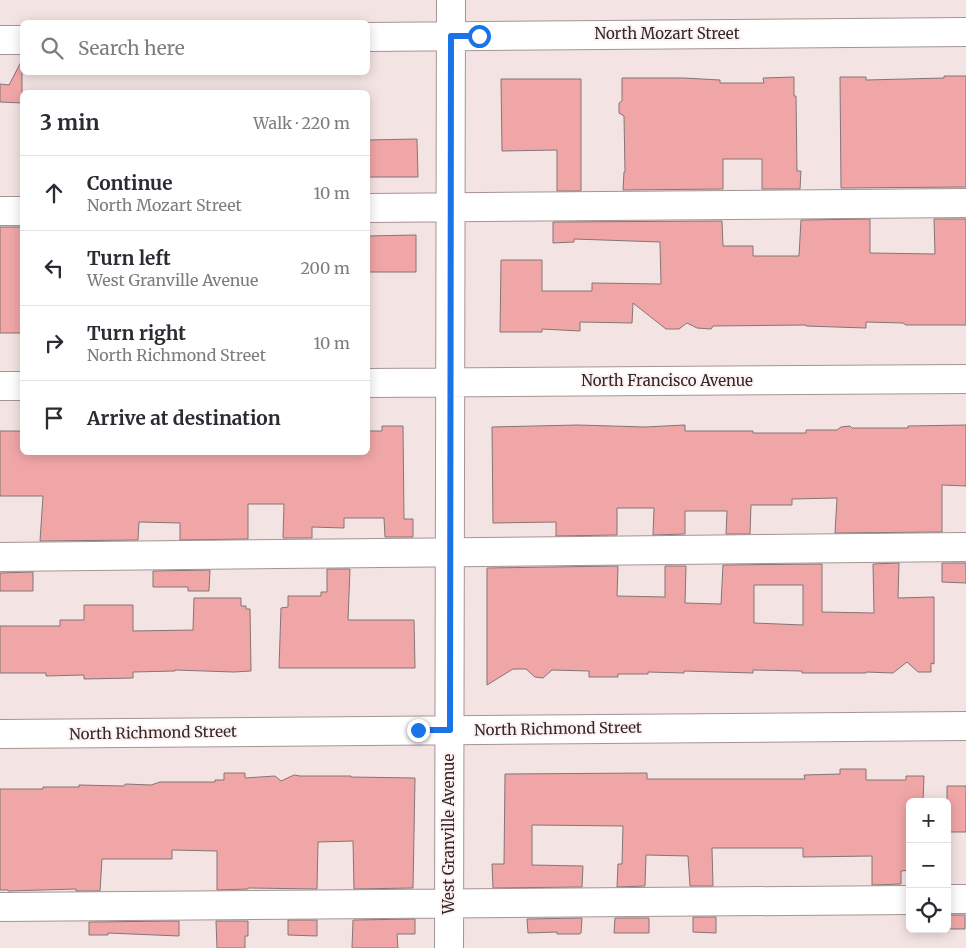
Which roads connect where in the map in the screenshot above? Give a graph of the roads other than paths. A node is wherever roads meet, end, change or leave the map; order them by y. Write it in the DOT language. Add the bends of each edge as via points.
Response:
graph roads {
  1 [pos="451,0"];
  2 [pos="966,32"];
  3 [pos="451,36"];
  4 [pos="370,37"];
  5 [pos="0,40"];
  6 [pos="20,40"];
  7 [pos="966,203"];
  8 [pos="450,207"];
  9 [pos="370,208"];
  10 [pos="0,211"];
  11 [pos="20,211"];
  12 [pos="966,379"];
  13 [pos="450,382"];
  14 [pos="370,383"];
  15 [pos="0,386"];
  16 [pos="20,386"];
  17 [pos="966,548"];
  18 [pos="450,554"];
  19 [pos="0,557"];
  20 [pos="966,726"];
  21 [pos="450,730"];
  22 [pos="0,734"];
  23 [pos="951,899"];
  24 [pos="966,899"];
  25 [pos="906,900"];
  26 [pos="449,903"];
  27 [pos="0,907"];
  28 [pos="449,948"];
  1 -- 3 [label="street, West Granville Avenue"];
  2 -- 3 [label="street, North Mozart Street"];
  3 -- 4 [label="street, North Mozart Street"];
  3 -- 8 [label="street, West Granville Avenue"];
  5 -- 6 [label="street"];
  7 -- 8 [label="street"];
  8 -- 9 [label="street"];
  8 -- 13 [label="street, West Granville Avenue"];
  10 -- 11 [label="street"];
  12 -- 13 [label="street, North Francisco Avenue"];
  13 -- 14 [label="street, North Francisco Avenue"];
  13 -- 18 [label="street, West Granville Avenue"];
  15 -- 16 [label="street"];
  17 -- 18 [label="street"];
  18 -- 19 [label="street"];
  18 -- 21 [label="street, West Granville Avenue"];
  20 -- 21 [label="street, North Richmond Street"];
  21 -- 22 [label="street, North Richmond Street"];
  21 -- 26 [label="street, West Granville Avenue"];
  23 -- 24 [label="street"];
  25 -- 26 [label="street"];
  26 -- 27 [label="street"];
  26 -- 28 [label="street, West Granville Avenue"];
}
